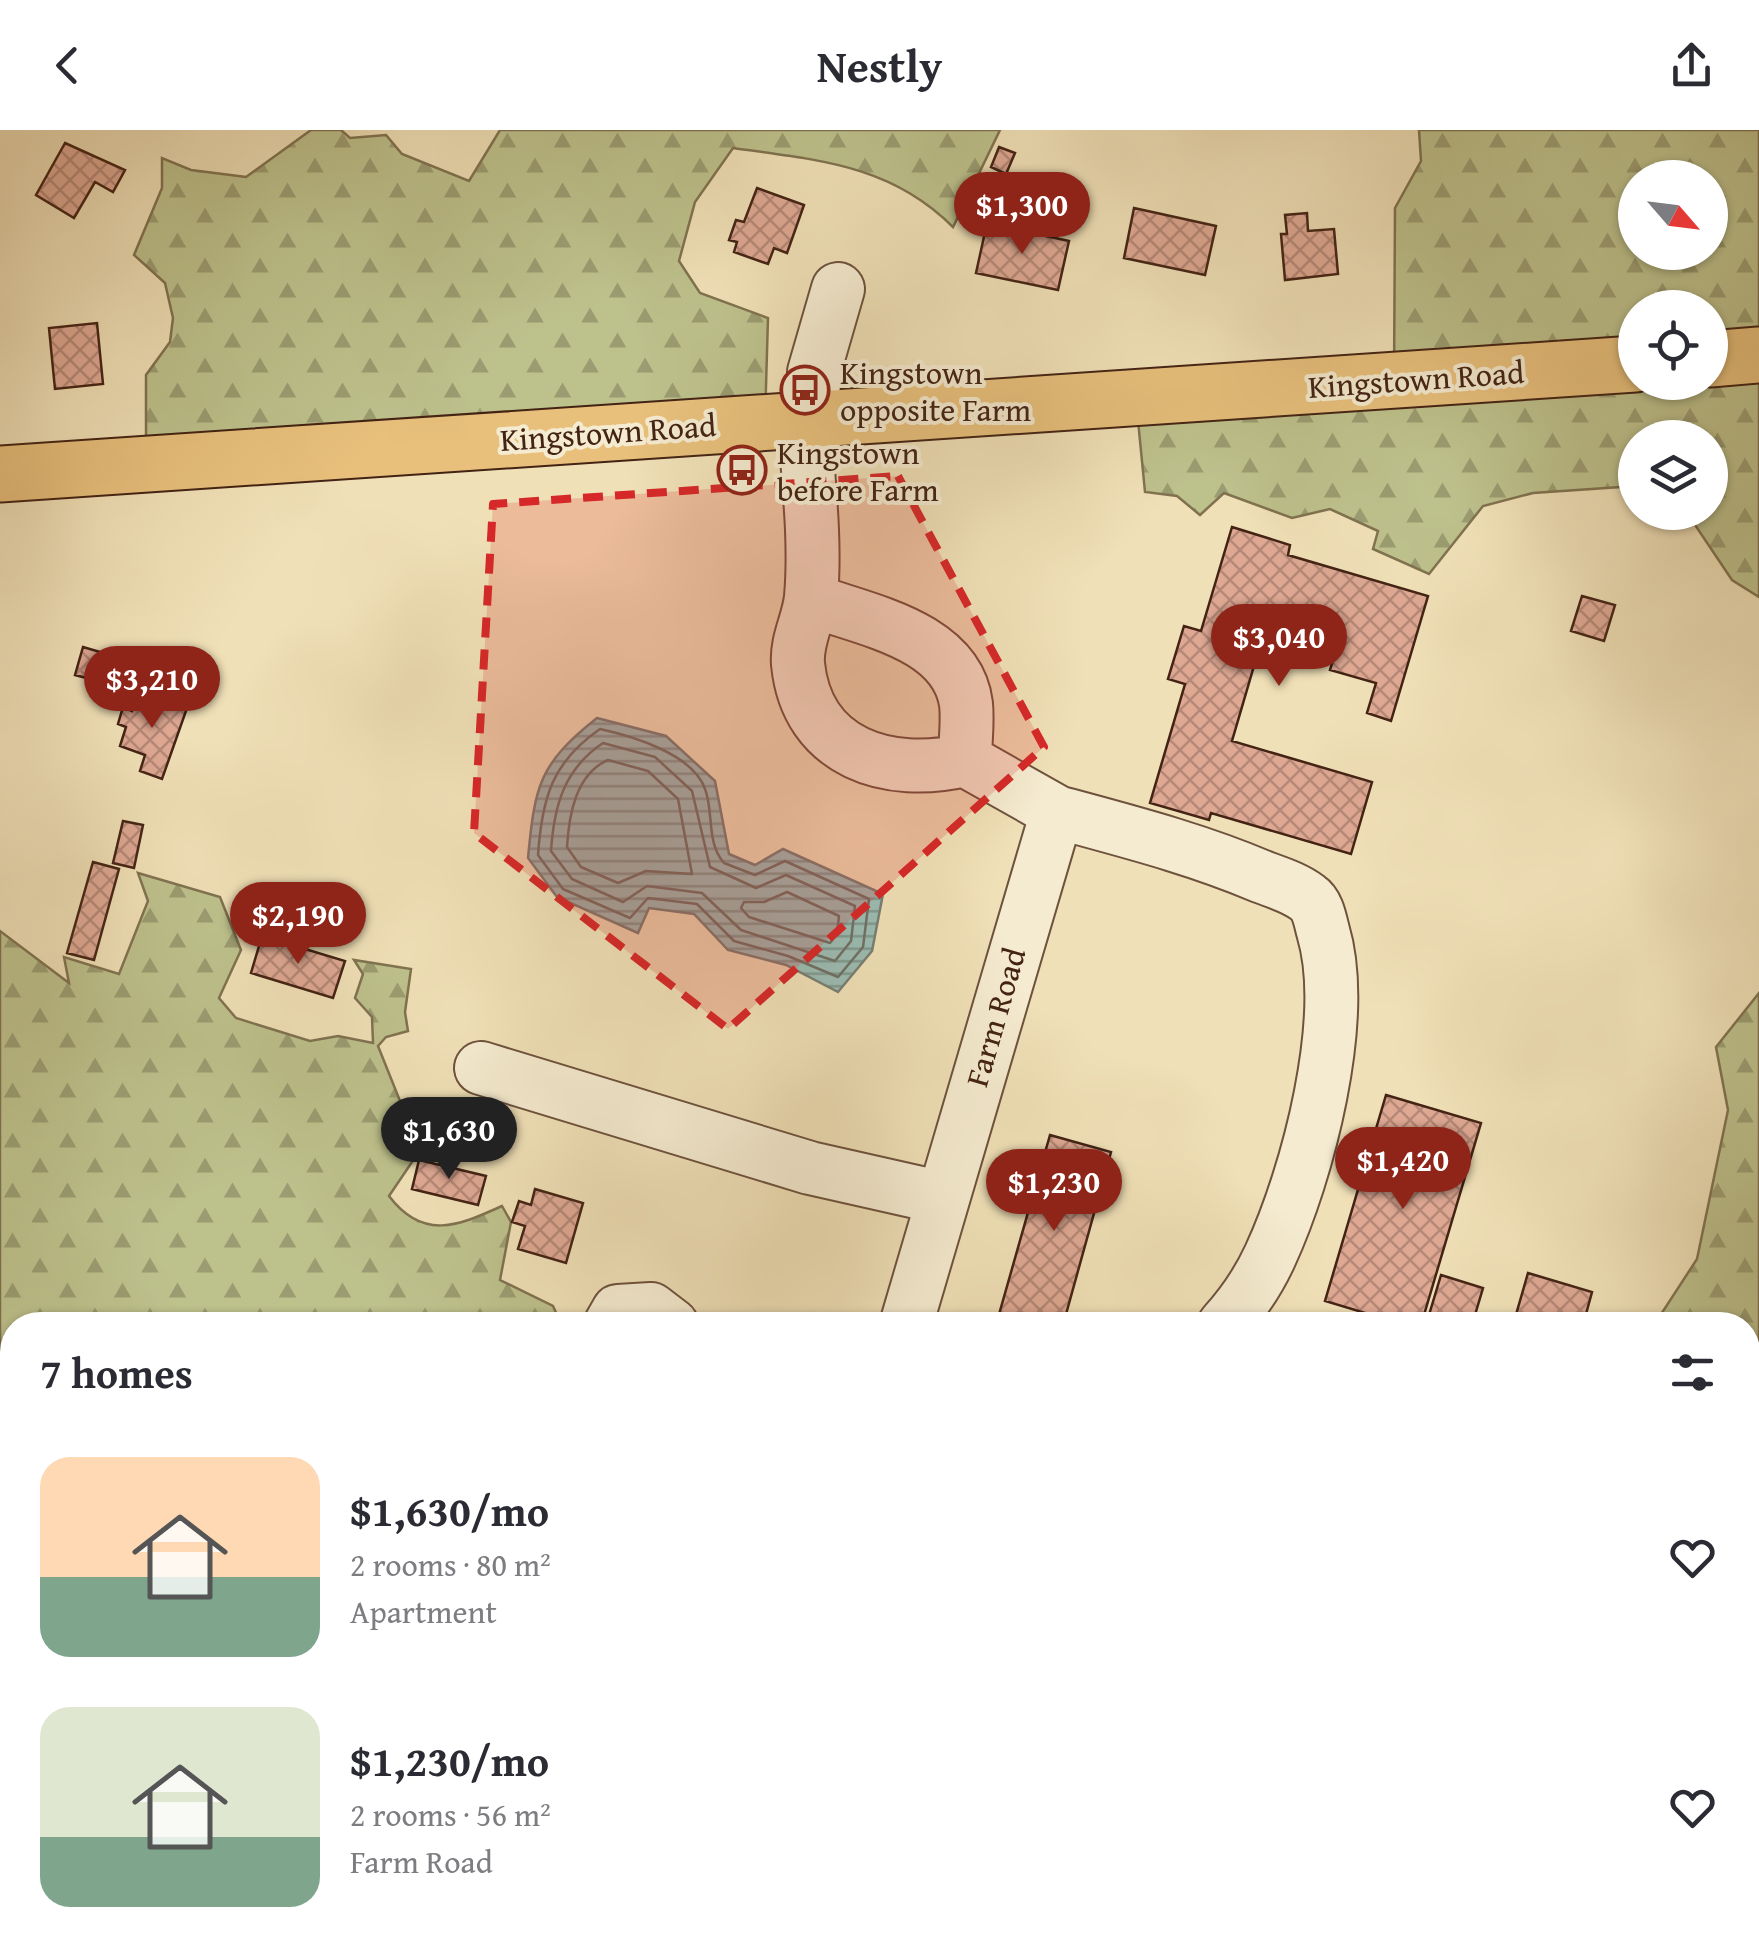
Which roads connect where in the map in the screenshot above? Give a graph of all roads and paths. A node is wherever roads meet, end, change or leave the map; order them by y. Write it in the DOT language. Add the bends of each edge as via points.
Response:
graph roads {
  1 [pos="838,289"];
  2 [pos="1759,356"];
  3 [pos="1728,358"];
  4 [pos="1618,365"];
  5 [pos="808,420"];
  6 [pos="0,474"];
  7 [pos="811,600"];
  8 [pos="965,760"];
  9 [pos="1057,812"];
  10 [pos="481,1068"];
  11 [pos="942,1198"];
  12 [pos="617,1312"];
  13 [pos="656,1312"];
  14 [pos="910,1312"];
  15 [pos="1233,1312"];
  1 -- 5 [label="street"];
  2 -- 3 [label="main road"];
  4 -- 5 [label="main road, Kingstown Road"];
  5 -- 6 [label="main road, Kingstown Road"];
  5 -- 7 [label="street"];
  7 -- 8 [label="street" via="916,639 940,655 966,704"];
  7 -- 8 [label="street" via="798,663 806,698 840,745 901,766"];
  8 -- 9 [label="street"];
  9 -- 11 [label="street, Farm Road"];
  9 -- 15 [label="street" via="1202,852 1288,888 1316,909 1330,954 1334,1008 1322,1081 1270,1256"];
  10 -- 11 [label="street" via="810,1168"];
  11 -- 14 [label="street, Farm Road"];
  12 -- 13 [label="street"];
}
